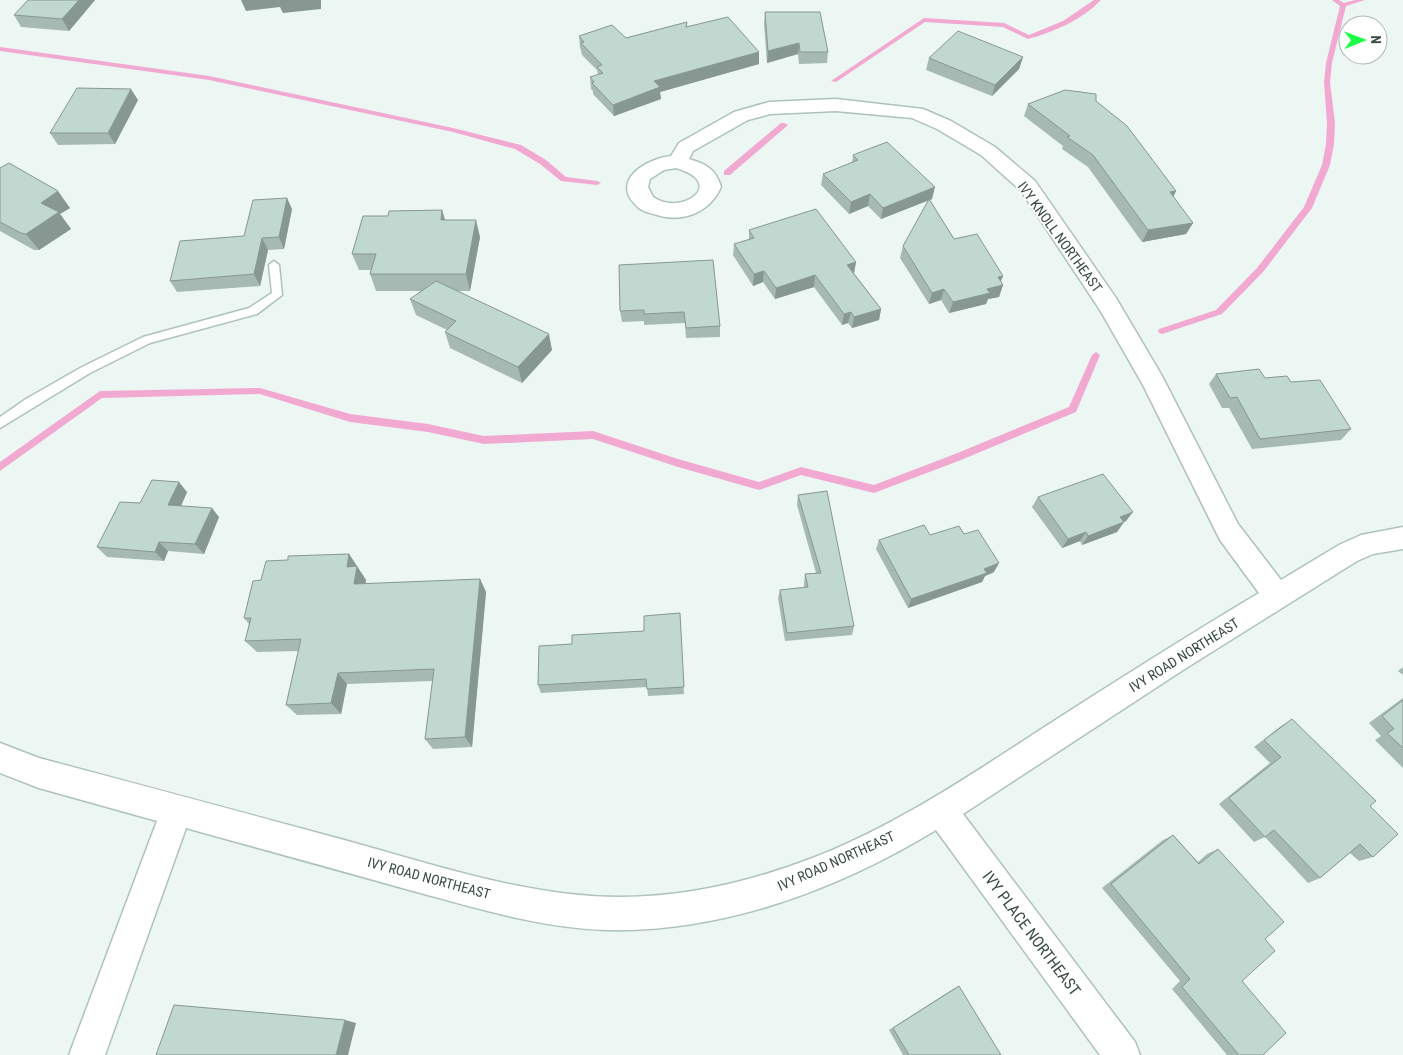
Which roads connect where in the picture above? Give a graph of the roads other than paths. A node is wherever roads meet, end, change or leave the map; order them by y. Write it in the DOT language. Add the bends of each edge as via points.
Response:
graph roads {
  1 [pos="677,162"];
  2 [pos="274,265"];
  3 [pos="0,423"];
  4 [pos="1403,538"];
  5 [pos="1278,597"];
  6 [pos="0,758"];
  7 [pos="177,810"];
  8 [pos="941,811"];
  9 [pos="87,1055"];
  10 [pos="1122,1055"];
  1 -- 5 [label="street, IVY KNOLL NORTHEAST" via="686,147 741,116 769,108 827,106 916,113 988,151 1028,186 1108,304 1154,382 1229,532"];
  2 -- 3 [label="lane" via="277,294 253,311 147,340 86,370"];
  4 -- 5 [label="street, IVY ROAD NORTHEAST" via="1370,543 1348,553"];
  5 -- 8 [label="street, IVY ROAD NORTHEAST"];
  6 -- 7 [label="street, IVY ROAD NORTHEAST"];
  7 -- 8 [label="street, IVY ROAD NORTHEAST" via="500,898 570,911 634,913 705,906 767,892 832,866"];
  7 -- 9 [label="street"];
  8 -- 10 [label="street, IVY PLACE NORTHEAST"];
}
